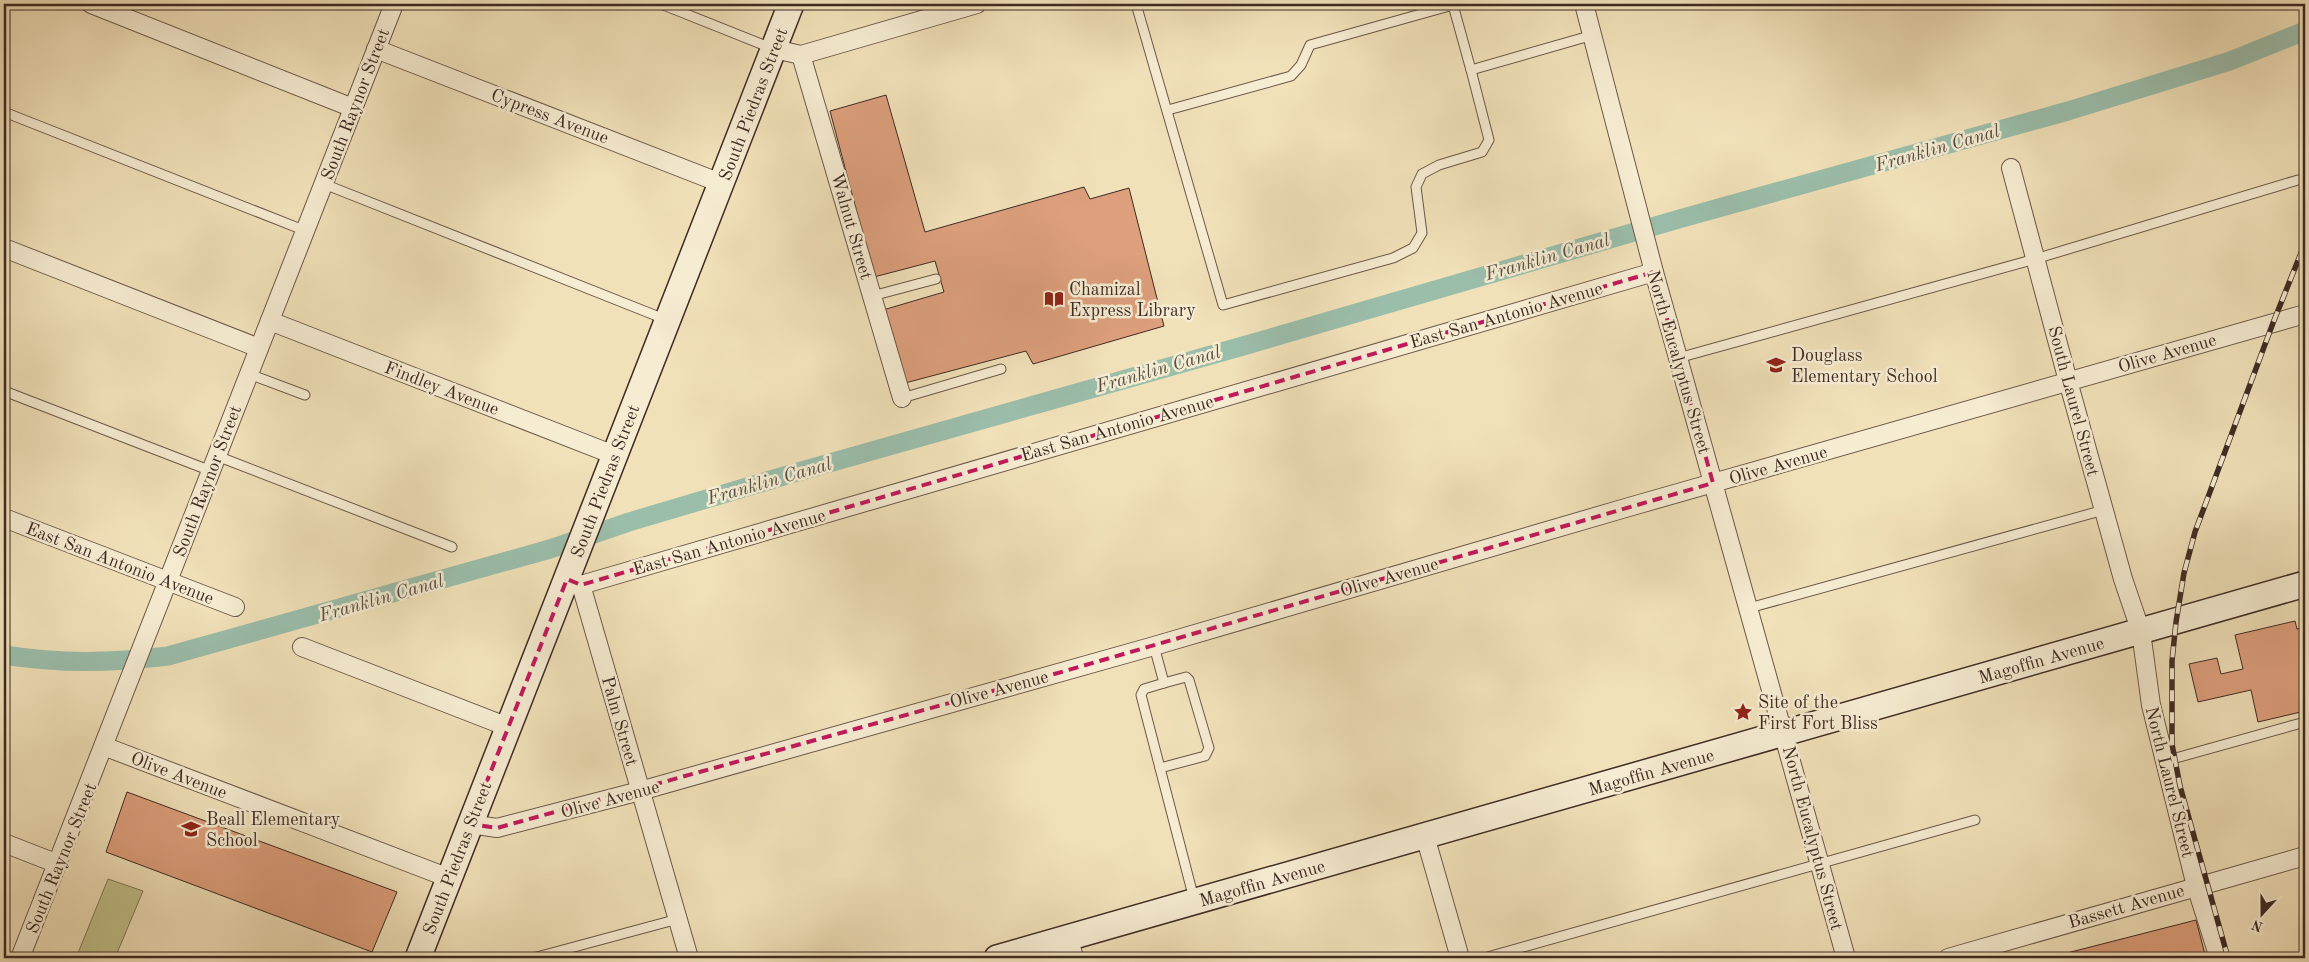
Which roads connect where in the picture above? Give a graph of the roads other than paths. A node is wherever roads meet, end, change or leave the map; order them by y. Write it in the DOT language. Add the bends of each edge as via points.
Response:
graph roads {
  1 [pos="91,4"];
  2 [pos="394,4"];
  3 [pos="661,4"];
  4 [pos="791,4"];
  5 [pos="977,4"];
  6 [pos="1136,4"];
  7 [pos="1584,4"];
  8 [pos="1593,35"];
  9 [pos="376,49"];
  10 [pos="774,49"];
  11 [pos="801,55"];
  12 [pos="1472,70"];
  13 [pos="353,108"];
  14 [pos="1168,110"];
  15 [pos="4,112"];
  16 [pos="2011,168"];
  17 [pos="2298,180"];
  18 [pos="324,184"];
  19 [pos="723,184"];
  20 [pos="306,231"];
  21 [pos="4,248"];
  22 [pos="2035,259"];
  23 [pos="1654,272"];
  24 [pos="936,279"];
  25 [pos="872,296"];
  26 [pos="2305,314"];
  27 [pos="667,320"];
  28 [pos="270,321"];
  29 [pos="259,348"];
  30 [pos="1678,358"];
  31 [pos="1001,369"];
  32 [pos="249,374"];
  33 [pos="2068,381"];
  34 [pos="4,391"];
  35 [pos="305,395"];
  36 [pos="902,398"];
  37 [pos="614,455"];
  38 [pos="214,464"];
  39 [pos="1713,483"];
  40 [pos="2104,510"];
  41 [pos="4,518"];
  42 [pos="452,547"];
  43 [pos="574,574"];
  44 [pos="168,582"];
  45 [pos="2305,584"];
  46 [pos="235,607"];
  47 [pos="1749,608"];
  48 [pos="2141,632"];
  49 [pos="1154,646"];
  50 [pos="302,647"];
  51 [pos="1164,683"];
  52 [pos="2305,722"];
  53 [pos="508,727"];
  54 [pos="1784,734"];
  55 [pos="106,747"];
  56 [pos="2165,761"];
  57 [pos="1160,768"];
  58 [pos="640,790"];
  59 [pos="1975,820"];
  60 [pos="470,824"];
  61 [pos="1425,836"];
  62 [pos="4,843"];
  63 [pos="2305,856"];
  64 [pos="1820,863"];
  65 [pos="58,864"];
  66 [pos="449,878"];
  67 [pos="2196,886"];
  68 [pos="1195,902"];
  69 [pos="678,919"];
  70 [pos="1072,948"];
  71 [pos="20,958"];
  72 [pos="418,958"];
  73 [pos="532,958"];
  74 [pos="689,958"];
  75 [pos="997,958"];
  76 [pos="1460,958"];
  77 [pos="1484,958"];
  78 [pos="1846,958"];
  79 [pos="1948,958"];
  80 [pos="2219,958"];
  1 -- 13 [label="street"];
  2 -- 9 [label="street, South Raynor Street"];
  3 -- 10 [label="lane"];
  4 -- 10 [label="street, South Piedras Street"];
  5 -- 11 [label="street"];
  6 -- 14 [label="lane"];
  7 -- 8 [label="street, North Eucalyptus Street"];
  8 -- 12 [label="lane"];
  8 -- 23 [label="street, North Eucalyptus Street"];
  9 -- 13 [label="street, South Raynor Street"];
  9 -- 19 [label="street, Cypress Avenue"];
  10 -- 11 [label="street"];
  10 -- 19 [label="street, South Piedras Street"];
  11 -- 25 [label="street, Walnut Street"];
  12 -- 14 [label="lane" via="1453,5 1310,45 1301,66 1291,76"];
  12 -- 14 [label="lane" via="1488,140 1482,152 1439,165 1422,174 1416,187 1422,233 1413,248 1394,258 1223,305"];
  13 -- 18 [label="street, South Raynor Street"];
  15 -- 20 [label="lane"];
  16 -- 22 [label="street, South Laurel Street"];
  17 -- 22 [label="lane"];
  18 -- 20 [label="street, South Raynor Street"];
  18 -- 27 [label="lane"];
  19 -- 27 [label="street, South Piedras Street"];
  20 -- 28 [label="street, South Raynor Street"];
  21 -- 29 [label="street"];
  22 -- 30 [label="lane"];
  22 -- 33 [label="street, South Laurel Street"];
  23 -- 30 [label="street, North Eucalyptus Street"];
  23 -- 43 [label="street, East San Antonio Avenue"];
  24 -- 25 [label="lane"];
  25 -- 36 [label="street, Walnut Street"];
  26 -- 33 [label="street, Olive Avenue"];
  27 -- 37 [label="street, South Piedras Street"];
  28 -- 29 [label="street, South Raynor Street"];
  28 -- 37 [label="street, Findley Avenue"];
  29 -- 32 [label="street, South Raynor Street"];
  30 -- 39 [label="street, North Eucalyptus Street"];
  31 -- 36 [label="lane"];
  32 -- 35 [label="lane"];
  32 -- 38 [label="street, South Raynor Street"];
  33 -- 39 [label="street, Olive Avenue"];
  33 -- 40 [label="street, South Laurel Street"];
  34 -- 38 [label="lane"];
  37 -- 43 [label="street, South Piedras Street"];
  38 -- 42 [label="lane"];
  38 -- 44 [label="street, South Raynor Street"];
  39 -- 47 [label="street, North Eucalyptus Street"];
  39 -- 49 [label="street, Olive Avenue"];
  40 -- 47 [label="lane"];
  40 -- 48 [label="street, South Laurel Street"];
  41 -- 44 [label="street, East San Antonio Avenue"];
  43 -- 53 [label="street, South Piedras Street"];
  43 -- 58 [label="street, Palm Street"];
  44 -- 46 [label="street, East San Antonio Avenue"];
  44 -- 55 [label="street, South Raynor Street"];
  45 -- 48 [label="street, Magoffin Avenue"];
  47 -- 54 [label="street, North Eucalyptus Street"];
  48 -- 54 [label="street, Magoffin Avenue"];
  48 -- 56 [label="street, North Laurel Street" via="2151,705"];
  49 -- 51 [label="lane"];
  49 -- 58 [label="street, Olive Avenue"];
  50 -- 53 [label="street"];
  51 -- 57 [label="lane" via="1144,689 1141,696"];
  51 -- 57 [label="lane" via="1178,678 1189,680 1209,748 1205,756"];
  52 -- 56 [label="lane"];
  53 -- 60 [label="street, South Piedras Street"];
  54 -- 61 [label="street, Magoffin Avenue"];
  54 -- 64 [label="street, North Eucalyptus Street"];
  55 -- 65 [label="street, South Raynor Street"];
  55 -- 66 [label="street, Olive Avenue"];
  56 -- 67 [label="street, North Laurel Street"];
  57 -- 68 [label="lane"];
  58 -- 60 [label="street, Olive Avenue" via="497,828"];
  58 -- 69 [label="street, Palm Street"];
  59 -- 64 [label="lane"];
  60 -- 66 [label="street, South Piedras Street"];
  61 -- 68 [label="street, Magoffin Avenue"];
  61 -- 76 [label="street"];
  62 -- 65 [label="street"];
  63 -- 67 [label="street, Bassett Avenue"];
  64 -- 77 [label="lane"];
  64 -- 78 [label="street, North Eucalyptus Street"];
  65 -- 71 [label="street, South Raynor Street"];
  66 -- 72 [label="street, South Piedras Street"];
  67 -- 79 [label="street, Bassett Avenue"];
  67 -- 80 [label="street, North Laurel Street"];
  68 -- 70 [label="street, Magoffin Avenue"];
  69 -- 73 [label="lane"];
  69 -- 74 [label="street, Palm Street"];
  70 -- 75 [label="street, Magoffin Avenue"];
}
